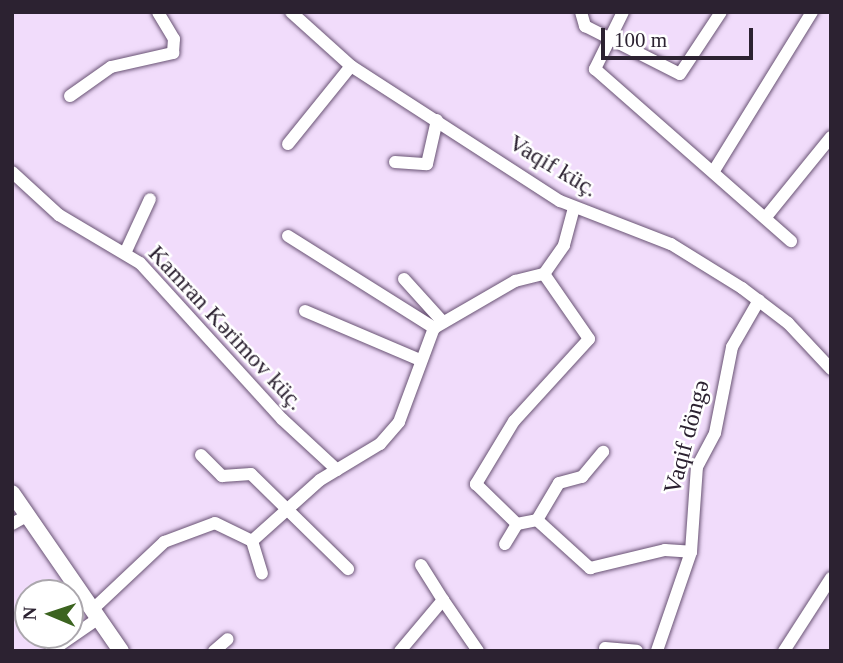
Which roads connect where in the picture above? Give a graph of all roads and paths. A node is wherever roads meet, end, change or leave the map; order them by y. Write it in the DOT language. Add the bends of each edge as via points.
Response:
graph roads {
  1 [pos="158,12"];
  2 [pos="291,12"];
  3 [pos="581,12"];
  4 [pos="623,12"];
  5 [pos="721,12"];
  6 [pos="812,12"];
  7 [pos="609,39"];
  8 [pos="351,66"];
  9 [pos="70,96"];
  10 [pos="437,120"];
  11 [pos="831,137"];
  12 [pos="288,144"];
  13 [pos="395,162"];
  14 [pos="715,169"];
  15 [pos="12,172"];
  16 [pos="150,199"];
  17 [pos="574,208"];
  18 [pos="766,217"];
  19 [pos="288,236"];
  20 [pos="791,241"];
  21 [pos="126,251"];
  22 [pos="544,274"];
  23 [pos="404,279"];
  24 [pos="759,300"];
  25 [pos="306,311"];
  26 [pos="438,324"];
  27 [pos="420,359"];
  28 [pos="831,369"];
  29 [pos="603,452"];
  30 [pos="201,455"];
  31 [pos="337,470"];
  32 [pos="12,493"];
  33 [pos="290,508"];
  34 [pos="28,515"];
  35 [pos="537,520"];
  36 [pos="12,524"];
  37 [pos="517,524"];
  38 [pos="252,541"];
  39 [pos="505,544"];
  40 [pos="691,552"];
  41 [pos="421,565"];
  42 [pos="348,569"];
  43 [pos="262,573"];
  44 [pos="831,578"];
  45 [pos="443,600"];
  46 [pos="96,613"];
  47 [pos="228,639"];
  48 [pos="605,648"];
  49 [pos="51,651"];
  50 [pos="121,651"];
  51 [pos="214,651"];
  52 [pos="400,651"];
  53 [pos="478,651"];
  54 [pos="637,651"];
  55 [pos="657,651"];
  56 [pos="784,651"];
  1 -- 9 [label="street" via="174,39 173,53 111,67"];
  2 -- 8 [label="street, Vaqif küç."];
  3 -- 7 [label="street" via="585,26"];
  4 -- 7 [label="street"];
  5 -- 7 [label="street" via="680,74"];
  6 -- 14 [label="street"];
  7 -- 14 [label="street" via="596,62 600,76"];
  8 -- 10 [label="street, Vaqif küç."];
  8 -- 12 [label="street"];
  10 -- 13 [label="street" via="430,161"];
  10 -- 17 [label="street, Vaqif küç."];
  11 -- 18 [label="street"];
  14 -- 18 [label="street"];
  15 -- 21 [label="street, Kamran Kərimov küç." via="60,215"];
  16 -- 21 [label="street"];
  17 -- 22 [label="street" via="564,245"];
  17 -- 24 [label="street, Vaqif küç." via="671,244"];
  18 -- 20 [label="street"];
  19 -- 26 [label="street"];
  21 -- 31 [label="street, Kamran Kərimov küç."];
  22 -- 26 [label="street" via="515,281"];
  22 -- 37 [label="street" via="590,334 514,421 478,478 479,492"];
  23 -- 26 [label="street"];
  24 -- 28 [label="street, Vaqif küç."];
  24 -- 40 [label="street, Vaqif döngə" via="732,346 715,433 697,467"];
  25 -- 27 [label="street"];
  26 -- 27 [label="street"];
  27 -- 31 [label="street" via="393,430"];
  29 -- 35 [label="street" via="582,477 559,483"];
  30 -- 33 [label="street" via="222,476 251,474"];
  31 -- 33 [label="street"];
  32 -- 34 [label="main road"];
  33 -- 38 [label="street"];
  33 -- 42 [label="street"];
  34 -- 36 [label="street"];
  34 -- 46 [label="main road"];
  35 -- 37 [label="street"];
  35 -- 40 [label="street" via="590,568 666,550"];
  37 -- 39 [label="street"];
  38 -- 43 [label="street"];
  38 -- 46 [label="street" via="215,523 164,542"];
  40 -- 55 [label="street, Vaqif döngə"];
  41 -- 45 [label="street"];
  44 -- 56 [label="street"];
  45 -- 52 [label="street"];
  45 -- 53 [label="street"];
  46 -- 49 [label="street"];
  46 -- 50 [label="main road"];
  47 -- 51 [label="street"];
  48 -- 54 [label="street"];
}
